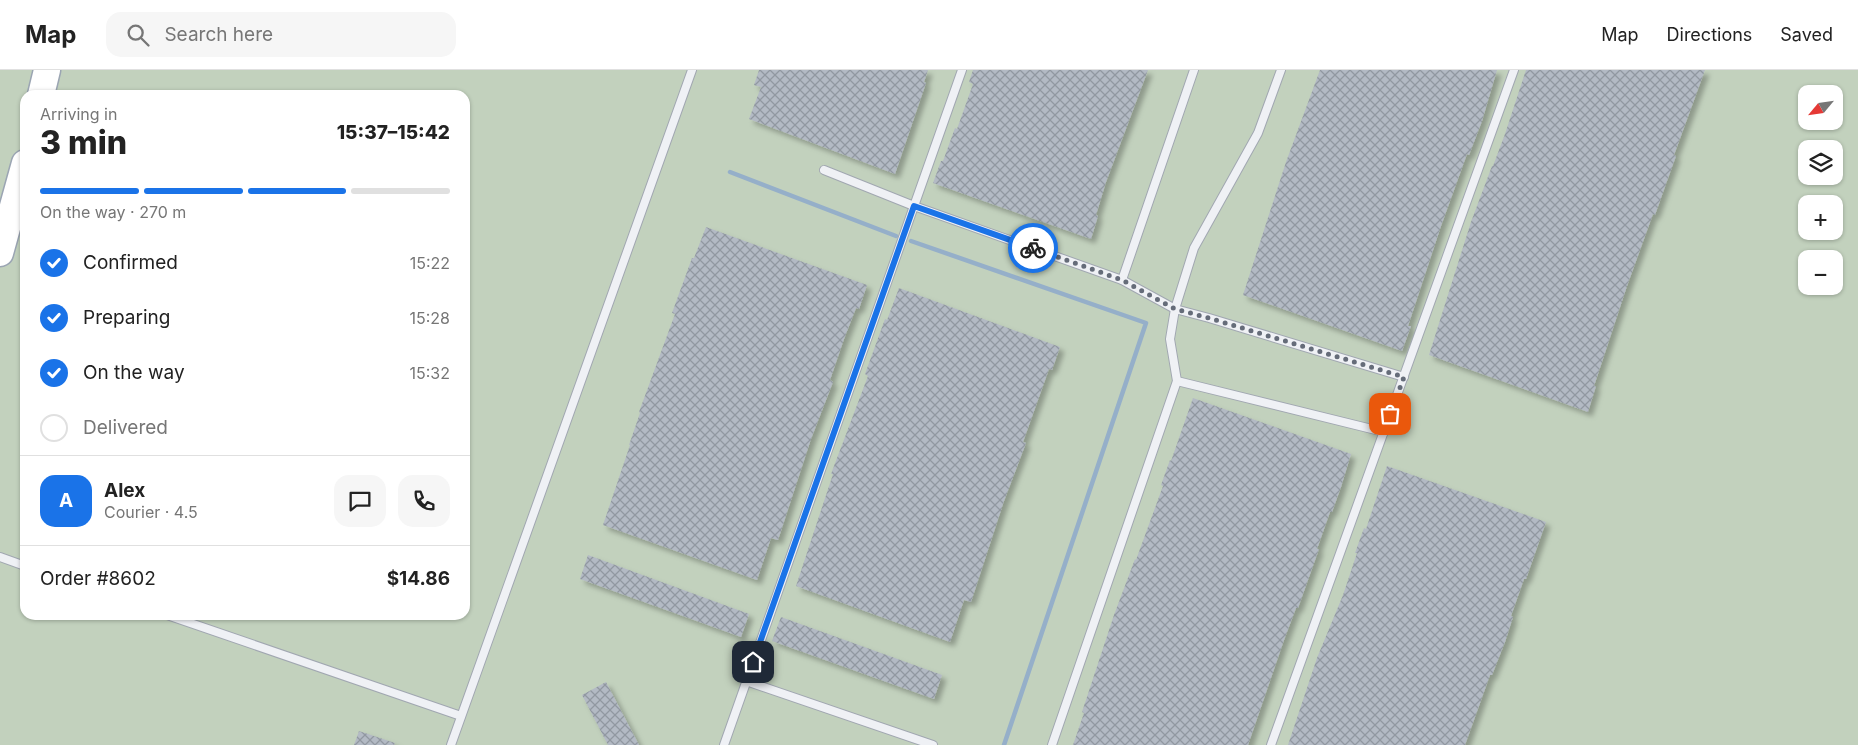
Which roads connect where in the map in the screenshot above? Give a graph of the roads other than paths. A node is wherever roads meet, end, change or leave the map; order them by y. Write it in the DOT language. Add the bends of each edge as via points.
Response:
graph roads {
  1 [pos="47,70"];
  2 [pos="692,70"];
  3 [pos="962,70"];
  4 [pos="1194,70"];
  5 [pos="1281,70"];
  6 [pos="1514,70"];
  7 [pos="42,90"];
  8 [pos="824,170"];
  9 [pos="20,181"];
  10 [pos="914,206"];
  11 [pos="0,253"];
  12 [pos="1122,280"];
  13 [pos="1175,309"];
  14 [pos="1404,377"];
  15 [pos="1177,381"];
  16 [pos="1384,432"];
  17 [pos="0,557"];
  18 [pos="20,564"];
  19 [pos="182,620"];
  20 [pos="746,681"];
  21 [pos="461,716"];
  22 [pos="451,745"];
  23 [pos="724,745"];
  24 [pos="933,745"];
  25 [pos="1052,745"];
  26 [pos="1271,745"];
  1 -- 7 [label="main road"];
  2 -- 21 [label="lane"];
  3 -- 10 [label="lane"];
  4 -- 12 [label="lane"];
  5 -- 13 [label="lane" via="1258,133 1194,248"];
  6 -- 14 [label="lane"];
  8 -- 10 [label="lane"];
  9 -- 11 [label="main road"];
  10 -- 12 [label="lane"];
  10 -- 20 [label="lane"];
  12 -- 13 [label="lane"];
  13 -- 14 [label="lane"];
  13 -- 15 [label="lane" via="1170,339"];
  14 -- 16 [label="lane"];
  15 -- 16 [label="lane"];
  15 -- 25 [label="lane"];
  16 -- 26 [label="lane"];
  17 -- 18 [label="lane"];
  19 -- 21 [label="lane"];
  20 -- 23 [label="lane"];
  20 -- 24 [label="lane"];
  21 -- 22 [label="lane"];
}
